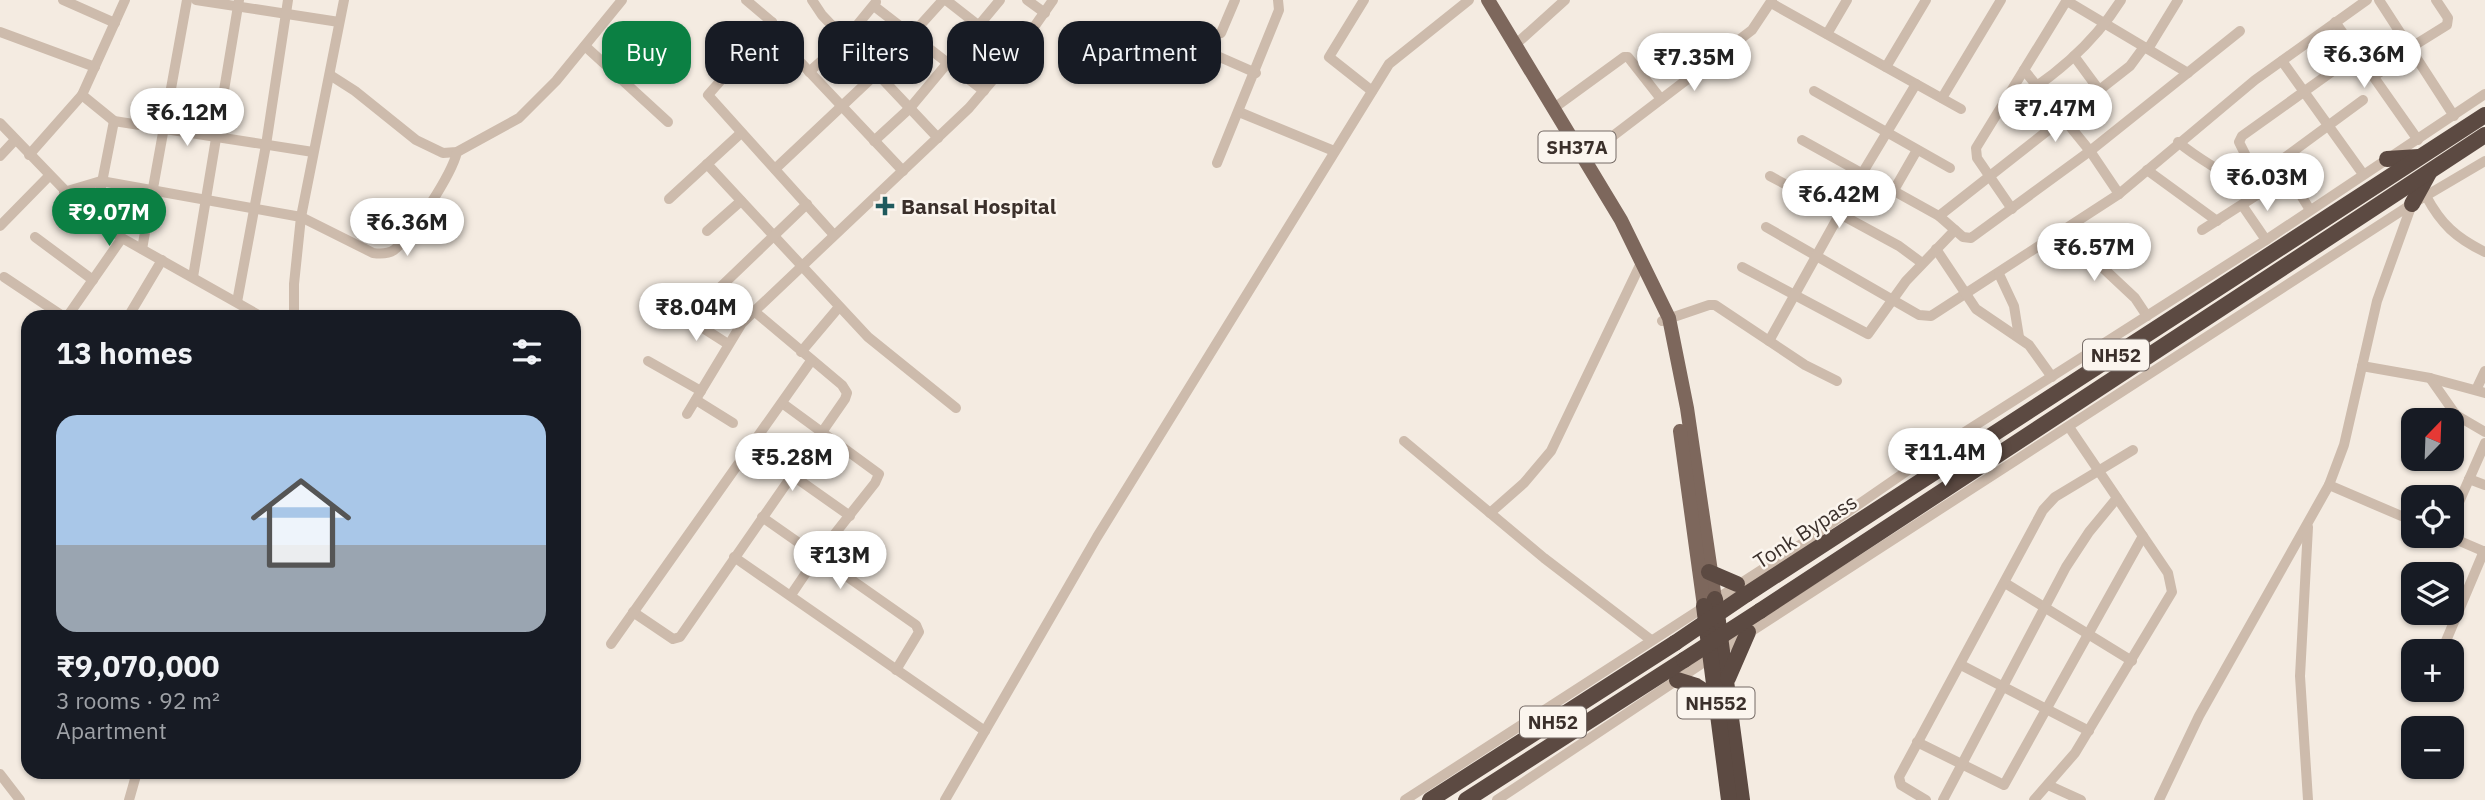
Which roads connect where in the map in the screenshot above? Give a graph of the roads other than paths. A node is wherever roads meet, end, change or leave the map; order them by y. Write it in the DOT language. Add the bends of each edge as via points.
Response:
graph roads {
  1 [pos="63,0"];
  2 [pos="125,0"];
  3 [pos="187,0"];
  4 [pos="195,0"];
  5 [pos="288,0"];
  6 [pos="344,0"];
  7 [pos="622,0"];
  8 [pos="746,0"];
  9 [pos="812,0"];
  10 [pos="944,0"];
  11 [pos="1000,0"];
  12 [pos="1027,0"];
  13 [pos="1053,0"];
  14 [pos="1235,0"];
  15 [pos="1278,0"];
  16 [pos="1364,0"];
  17 [pos="1469,0"];
  18 [pos="1488,0"];
  19 [pos="1565,0"];
  20 [pos="1847,0"];
  21 [pos="1926,0"];
  22 [pos="2001,0"];
  23 [pos="2067,0"];
  24 [pos="2121,0"];
  25 [pos="2178,0"];
  26 [pos="2367,0"];
  27 [pos="2379,0"];
  28 [pos="2436,0"];
  29 [pos="1772,1"];
  30 [pos="876,3"];
  31 [pos="238,4"];
  32 [pos="1045,13"];
  33 [pos="286,14"];
  34 [pos="771,21"];
  35 [pos="829,21"];
  36 [pos="861,21"];
  37 [pos="896,21"];
  38 [pos="926,21"];
  39 [pos="972,21"];
  40 [pos="983,21"];
  41 [pos="1039,21"];
  42 [pos="339,22"];
  43 [pos="2335,22"];
  44 [pos="115,23"];
  45 [pos="2106,24"];
  46 [pos="2241,31"];
  47 [pos="0,32"];
  48 [pos="1221,33"];
  49 [pos="1827,34"];
  50 [pos="1515,45"];
  51 [pos="585,46"];
  52 [pos="2146,48"];
  53 [pos="2411,50"];
  54 [pos="933,52"];
  55 [pos="2358,53"];
  56 [pos="2074,56"];
  57 [pos="1221,58"];
  58 [pos="2282,61"];
  59 [pos="947,62"];
  60 [pos="818,64"];
  61 [pos="947,66"];
  62 [pos="95,67"];
  63 [pos="804,67"];
  64 [pos="1886,67"];
  65 [pos="2024,70"];
  66 [pos="809,72"];
  67 [pos="1256,73"];
  68 [pos="2188,73"];
  69 [pos="330,75"];
  70 [pos="2374,76"];
  71 [pos="718,84"];
  72 [pos="865,84"];
  73 [pos="887,84"];
  74 [pos="975,84"];
  75 [pos="990,84"];
  76 [pos="1916,84"];
  77 [pos="2037,85"];
  78 [pos="2099,90"];
  79 [pos="984,91"];
  80 [pos="1372,91"];
  81 [pos="1814,91"];
  82 [pos="2304,92"];
  83 [pos="2485,94"];
  84 [pos="82,95"];
  85 [pos="1661,99"];
  86 [pos="1942,99"];
  87 [pos="2363,100"];
  88 [pos="2003,106"];
  89 [pos="841,107"];
  90 [pos="910,108"];
  91 [pos="1554,108"];
  92 [pos="1961,109"];
  93 [pos="1239,112"];
  94 [pos="2485,115"];
  95 [pos="2454,116"];
  96 [pos="2063,118"];
  97 [pos="114,121"];
  98 [pos="668,122"];
  99 [pos="0,123"];
  100 [pos="2328,125"];
  101 [pos="163,129"];
  102 [pos="741,133"];
  103 [pos="1886,133"];
  104 [pos="2485,135"];
  105 [pos="216,137"];
  106 [pos="938,138"];
  107 [pos="15,140"];
  108 [pos="1802,140"];
  109 [pos="2418,140"];
  110 [pos="874,141"];
  111 [pos="2178,142"];
  112 [pos="266,145"];
  113 [pos="1917,150"];
  114 [pos="1334,151"];
  115 [pos="2090,151"];
  116 [pos="313,152"];
  117 [pos="457,152"];
  118 [pos="29,155"];
  119 [pos="0,156"];
  120 [pos="1584,158"];
  121 [pos="2387,159"];
  122 [pos="2485,160"];
  123 [pos="1217,163"];
  124 [pos="707,164"];
  125 [pos="2426,164"];
  126 [pos="1950,168"];
  127 [pos="775,169"];
  128 [pos="2147,170"];
  129 [pos="903,171"];
  130 [pos="1863,172"];
  131 [pos="2228,173"];
  132 [pos="2363,174"];
  133 [pos="1988,175"];
  134 [pos="49,176"];
  135 [pos="1770,176"];
  136 [pos="102,181"];
  137 [pos="2271,186"];
  138 [pos="152,190"];
  139 [pos="1894,190"];
  140 [pos="64,192"];
  141 [pos="2119,194"];
  142 [pos="2253,197"];
  143 [pos="669,199"];
  144 [pos="205,200"];
  145 [pos="2419,200"];
  146 [pos="741,201"];
  147 [pos="807,204"];
  148 [pos="2242,205"];
  149 [pos="254,209"];
  150 [pos="2012,209"];
  151 [pos="2310,210"];
  152 [pos="1841,214"];
  153 [pos="1938,216"];
  154 [pos="301,217"];
  155 [pos="95,218"];
  156 [pos="2217,220"];
  157 [pos="0,226"];
  158 [pos="2074,226"];
  159 [pos="1766,227"];
  160 [pos="1955,230"];
  161 [pos="2202,230"];
  162 [pos="707,232"];
  163 [pos="834,235"];
  164 [pos="35,237"];
  165 [pos="774,237"];
  166 [pos="122,238"];
  167 [pos="2266,240"];
  168 [pos="142,249"];
  169 [pos="1936,249"];
  170 [pos="2485,252"];
  171 [pos="1819,255"];
  172 [pos="162,260"];
  173 [pos="1643,261"];
  174 [pos="1922,263"];
  175 [pos="802,266"];
  176 [pos="1742,267"];
  177 [pos="1999,274"];
  178 [pos="4,277"];
  179 [pos="192,277"];
  180 [pos="93,280"];
  181 [pos="1966,295"];
  182 [pos="1795,296"];
  183 [pos="1892,297"];
  184 [pos="709,298"];
  185 [pos="237,302"];
  186 [pos="839,307"];
  187 [pos="54,310"];
  188 [pos="70,310"];
  189 [pos="132,310"];
  190 [pos="250,310"];
  191 [pos="294,310"];
  192 [pos="754,311"];
  193 [pos="681,314"];
  194 [pos="2147,316"];
  195 [pos="1665,320"];
  196 [pos="2018,337"];
  197 [pos="1769,341"];
  198 [pos="728,344"];
  199 [pos="801,352"];
  200 [pos="648,361"];
  201 [pos="811,361"];
  202 [pos="2362,366"];
  203 [pos="2485,371"];
  204 [pos="2052,377"];
  205 [pos="2430,378"];
  206 [pos="1837,381"];
  207 [pos="2481,392"];
  208 [pos="698,396"];
  209 [pos="782,403"];
  210 [pos="956,408"];
  211 [pos="687,414"];
  212 [pos="733,423"];
  213 [pos="2069,427"];
  214 [pos="2485,432"];
  215 [pos="823,433"];
  216 [pos="1404,441"];
  217 [pos="2485,443"];
  218 [pos="751,446"];
  219 [pos="2133,450"];
  220 [pos="2101,470"];
  221 [pos="794,475"];
  222 [pos="2469,479"];
  223 [pos="2329,485"];
  224 [pos="2485,485"];
  225 [pos="2464,490"];
  226 [pos="2117,498"];
  227 [pos="1490,513"];
  228 [pos="850,516"];
  229 [pos="2401,516"];
  230 [pos="762,517"];
  231 [pos="2308,524"];
  232 [pos="2143,536"];
  233 [pos="2464,542"];
  234 [pos="2485,551"];
  235 [pos="818,555"];
  236 [pos="734,557"];
  237 [pos="1709,572"];
  238 [pos="2005,583"];
  239 [pos="1742,589"];
  240 [pos="791,595"];
  241 [pos="1710,603"];
  242 [pos="2044,606"];
  243 [pos="634,612"];
  244 [pos="1748,632"];
  245 [pos="2089,633"];
  246 [pos="2446,639"];
  247 [pos="1651,640"];
  248 [pos="611,645"];
  249 [pos="1716,654"];
  250 [pos="2132,661"];
  251 [pos="1961,665"];
  252 [pos="896,670"];
  253 [pos="1677,680"];
  254 [pos="1726,682"];
  255 [pos="2002,686"];
  256 [pos="1715,698"];
  257 [pos="2048,709"];
  258 [pos="985,731"];
  259 [pos="2089,731"];
  260 [pos="1917,742"];
  261 [pos="1961,764"];
  262 [pos="0,775"];
  263 [pos="135,779"];
  264 [pos="2048,785"];
  265 [pos="20,800"];
  266 [pos="129,800"];
  267 [pos="945,800"];
  268 [pos="1405,800"];
  269 [pos="1430,800"];
  270 [pos="1466,800"];
  271 [pos="1497,800"];
  272 [pos="1729,800"];
  273 [pos="1742,800"];
  274 [pos="1926,800"];
  275 [pos="1943,800"];
  276 [pos="2034,800"];
  277 [pos="2081,800"];
  278 [pos="2158,800"];
  279 [pos="2308,800"];
  1 -- 44 [label="street"];
  2 -- 44 [label="street"];
  3 -- 101 [label="street"];
  4 -- 31 [label="street"];
  5 -- 33 [label="street"];
  6 -- 42 [label="street"];
  7 -- 51 [label="street"];
  8 -- 34 [label="street"];
  9 -- 35 [label="street"];
  10 -- 38 [label="street"];
  10 -- 39 [label="street"];
  11 -- 40 [label="street"];
  12 -- 32 [label="street"];
  13 -- 32 [label="street"];
  14 -- 48 [label="street"];
  15 -- 67 [label="street" via="1281,5"];
  16 -- 80 [label="street" via="1329,57"];
  17 -- 80 [label="street" via="1389,64"];
  18 -- 50 [label="main road, SH37A"];
  19 -- 50 [label="street"];
  20 -- 49 [label="street"];
  21 -- 64 [label="street"];
  22 -- 86 [label="street"];
  23 -- 45 [label="street"];
  23 -- 65 [label="street"];
  24 -- 45 [label="street"];
  25 -- 52 [label="street"];
  26 -- 43 [label="street"];
  27 -- 53 [label="street"];
  28 -- 53 [label="street" via="2448,18 2447,25"];
  29 -- 49 [label="street"];
  29 -- 85 [label="street" via="1752,30"];
  30 -- 36 [label="street"];
  30 -- 37 [label="street"];
  31 -- 33 [label="street"];
  31 -- 105 [label="street"];
  32 -- 41 [label="street"];
  33 -- 42 [label="street"];
  33 -- 112 [label="street"];
  42 -- 69 [label="street"];
  43 -- 55 [label="street"];
  43 -- 58 [label="street"];
  44 -- 62 [label="street"];
  45 -- 52 [label="street"];
  45 -- 56 [label="street"];
  46 -- 68 [label="street"];
  47 -- 62 [label="street"];
  49 -- 64 [label="street"];
  50 -- 91 [label="main road, SH37A"];
  51 -- 98 [label="street"];
  51 -- 117 [label="street" via="519,118"];
  52 -- 68 [label="street"];
  52 -- 78 [label="street"];
  53 -- 70 [label="street"];
  53 -- 95 [label="street"];
  54 -- 59 [label="street"];
  55 -- 70 [label="street"];
  55 -- 82 [label="street"];
  56 -- 77 [label="street"];
  56 -- 78 [label="street"];
  57 -- 67 [label="street"];
  58 -- 82 [label="street"];
  58 -- 111 [label="street"];
  60 -- 66 [label="street"];
  61 -- 90 [label="street"];
  62 -- 84 [label="street"];
  63 -- 66 [label="street"];
  64 -- 76 [label="street"];
  65 -- 77 [label="street"];
  65 -- 88 [label="street"];
  66 -- 89 [label="street"];
  67 -- 93 [label="street"];
  68 -- 115 [label="street"];
  69 -- 116 [label="street"];
  69 -- 117 [label="street" via="416,140 443,153"];
  70 -- 109 [label="street"];
  71 -- 102 [label="street" via="708,95"];
  72 -- 89 [label="street"];
  73 -- 90 [label="street"];
  74 -- 79 [label="street"];
  75 -- 79 [label="street"];
  76 -- 86 [label="street"];
  76 -- 103 [label="street"];
  77 -- 88 [label="street"];
  77 -- 96 [label="street"];
  78 -- 96 [label="street"];
  79 -- 106 [label="street"];
  80 -- 114 [label="street"];
  81 -- 103 [label="street"];
  82 -- 100 [label="street"];
  82 -- 131 [label="street" via="2242,136 2239,142 2245,154"];
  83 -- 95 [label="street"];
  84 -- 97 [label="street"];
  84 -- 118 [label="street"];
  85 -- 91 [label="street" via="1624,57"];
  85 -- 120 [label="street"];
  86 -- 92 [label="street"];
  87 -- 100 [label="street"];
  88 -- 133 [label="street" via="1976,148"];
  89 -- 110 [label="street"];
  89 -- 127 [label="street"];
  90 -- 106 [label="street"];
  90 -- 110 [label="street"];
  91 -- 120 [label="main road, SH37A"];
  93 -- 114 [label="street"];
  93 -- 123 [label="street"];
  94 -- 125 [label="highway, Tonk Bypass / NH52"];
  95 -- 109 [label="street"];
  96 -- 115 [label="street"];
  96 -- 133 [label="street"];
  97 -- 101 [label="street"];
  97 -- 136 [label="street"];
  99 -- 107 [label="street"];
  100 -- 132 [label="street"];
  100 -- 151 [label="street" via="2280,161"];
  101 -- 105 [label="street"];
  101 -- 138 [label="street"];
  102 -- 124 [label="street"];
  102 -- 127 [label="street"];
  103 -- 113 [label="street"];
  103 -- 130 [label="street"];
  104 -- 125 [label="highway, NH52"];
  105 -- 112 [label="street"];
  105 -- 144 [label="street"];
  106 -- 129 [label="street"];
  107 -- 118 [label="street"];
  107 -- 119 [label="street"];
  108 -- 130 [label="street"];
  109 -- 121 [label="street"];
  110 -- 129 [label="street"];
  111 -- 128 [label="street"];
  111 -- 131 [label="street" via="2209,167"];
  112 -- 116 [label="street"];
  112 -- 149 [label="street"];
  113 -- 126 [label="street"];
  113 -- 139 [label="street"];
  114 -- 258 [label="street" via="1097,537"];
  115 -- 141 [label="street"];
  115 -- 150 [label="street"];
  116 -- 154 [label="street"];
  117 -- 154 [label="street" via="447,179 393,251 373,253"];
  118 -- 134 [label="street"];
  120 -- 173 [label="main road, SH37A"];
  121 -- 125 [label="highway"];
  121 -- 132 [label="street"];
  122 -- 145 [label="street"];
  124 -- 143 [label="street"];
  124 -- 146 [label="street"];
  125 -- 145 [label="highway"];
  125 -- 239 [label="highway, Tonk Bypass / NH52"];
  125 -- 270 [label="highway, NH52, bridge" via="1760,611"];
  127 -- 147 [label="street"];
  128 -- 141 [label="street"];
  128 -- 156 [label="street"];
  129 -- 163 [label="street"];
  130 -- 139 [label="street"];
  130 -- 152 [label="street"];
  131 -- 142 [label="street"];
  132 -- 151 [label="street"];
  133 -- 150 [label="street"];
  133 -- 153 [label="street"];
  134 -- 140 [label="street"];
  134 -- 157 [label="street"];
  135 -- 152 [label="street"];
  136 -- 138 [label="street"];
  136 -- 140 [label="street"];
  136 -- 155 [label="street"];
  137 -- 142 [label="street"];
  138 -- 144 [label="street"];
  138 -- 168 [label="street"];
  139 -- 153 [label="street"];
  140 -- 155 [label="street"];
  141 -- 158 [label="street"];
  142 -- 148 [label="street"];
  144 -- 149 [label="street"];
  144 -- 179 [label="street"];
  145 -- 170 [label="street" via="2460,240"];
  145 -- 202 [label="street" via="2377,301"];
  145 -- 213 [label="street"];
  146 -- 162 [label="street"];
  146 -- 165 [label="street"];
  147 -- 163 [label="street"];
  147 -- 165 [label="street"];
  148 -- 156 [label="street"];
  148 -- 167 [label="street"];
  149 -- 154 [label="street"];
  149 -- 185 [label="street"];
  150 -- 160 [label="street" via="1971,238"];
  151 -- 167 [label="street"];
  152 -- 171 [label="street"];
  152 -- 174 [label="street"];
  153 -- 160 [label="street"];
  154 -- 191 [label="street"];
  155 -- 166 [label="street"];
  156 -- 161 [label="street"];
  158 -- 177 [label="street"];
  158 -- 194 [label="street" via="2103,268"];
  159 -- 171 [label="street"];
  160 -- 169 [label="street"];
  163 -- 175 [label="street"];
  164 -- 180 [label="street"];
  165 -- 175 [label="street"];
  165 -- 184 [label="street"];
  166 -- 168 [label="street"];
  166 -- 180 [label="street"];
  167 -- 194 [label="street"];
  168 -- 172 [label="street"];
  169 -- 174 [label="street"];
  169 -- 181 [label="street"];
  171 -- 182 [label="street"];
  171 -- 183 [label="street"];
  172 -- 179 [label="street"];
  172 -- 189 [label="street"];
  173 -- 195 [label="main road, SH37A"];
  173 -- 227 [label="street" via="1552,451"];
  174 -- 183 [label="street"];
  175 -- 186 [label="street"];
  175 -- 192 [label="street"];
  176 -- 182 [label="street"];
  177 -- 181 [label="street"];
  177 -- 196 [label="street" via="2014,306"];
  178 -- 187 [label="street"];
  179 -- 185 [label="street"];
  180 -- 188 [label="street"];
  181 -- 183 [label="street" via="1931,316 1919,315"];
  181 -- 196 [label="street" via="1986,318"];
  182 -- 183 [label="street" via="1868,334"];
  182 -- 197 [label="street"];
  185 -- 190 [label="street"];
  186 -- 199 [label="street"];
  186 -- 210 [label="street" via="868,337"];
  192 -- 198 [label="street"];
  192 -- 199 [label="street"];
  193 -- 198 [label="street"];
  194 -- 204 [label="street"];
  195 -- 197 [label="street" via="1715,306"];
  195 -- 237 [label="main road, SH37A" via="1687,408"];
  195 -- 241 [label="main road, SH37A"];
  196 -- 204 [label="street"];
  197 -- 206 [label="street"];
  198 -- 208 [label="street"];
  199 -- 201 [label="street"];
  200 -- 208 [label="street"];
  201 -- 209 [label="street"];
  201 -- 215 [label="street" via="847,393"];
  202 -- 205 [label="street"];
  202 -- 223 [label="street" via="2344,445"];
  203 -- 207 [label="street"];
  204 -- 239 [label="street"];
  205 -- 207 [label="street"];
  205 -- 214 [label="street" via="2456,415"];
  208 -- 211 [label="street"];
  208 -- 212 [label="street"];
  209 -- 215 [label="street"];
  209 -- 218 [label="street"];
  213 -- 220 [label="street"];
  213 -- 244 [label="street"];
  215 -- 221 [label="street"];
  215 -- 228 [label="street" via="879,474"];
  216 -- 227 [label="street"];
  217 -- 222 [label="street"];
  218 -- 221 [label="street"];
  218 -- 243 [label="street"];
  219 -- 220 [label="street"];
  220 -- 226 [label="street"];
  220 -- 238 [label="street" via="2048,503"];
  221 -- 228 [label="street"];
  221 -- 230 [label="street"];
  222 -- 224 [label="street"];
  222 -- 225 [label="street"];
  223 -- 229 [label="street"];
  223 -- 231 [label="street"];
  226 -- 232 [label="street"];
  226 -- 242 [label="street" via="2089,532"];
  227 -- 247 [label="street"];
  228 -- 235 [label="street"];
  230 -- 235 [label="street"];
  230 -- 236 [label="street"];
  231 -- 278 [label="street" via="2199,716"];
  231 -- 279 [label="street" via="2300,676"];
  232 -- 245 [label="street"];
  232 -- 250 [label="street" via="2168,573 2172,592"];
  233 -- 234 [label="street"];
  234 -- 246 [label="street"];
  235 -- 240 [label="street"];
  235 -- 252 [label="street" via="919,629"];
  236 -- 240 [label="street"];
  236 -- 243 [label="street" via="677,639"];
  237 -- 239 [label="highway"];
  237 -- 241 [label="main road, SH37A"];
  238 -- 242 [label="street"];
  238 -- 251 [label="street"];
  239 -- 241 [label="street"];
  239 -- 269 [label="highway, Tonk Bypass / NH52, bridge" via="1675,643"];
  240 -- 252 [label="street"];
  241 -- 247 [label="street"];
  241 -- 249 [label="highway, NH552"];
  242 -- 245 [label="street"];
  242 -- 255 [label="street"];
  243 -- 248 [label="street"];
  244 -- 249 [label="street"];
  244 -- 254 [label="highway"];
  245 -- 250 [label="street"];
  245 -- 257 [label="street"];
  247 -- 268 [label="street"];
  249 -- 253 [label="street"];
  249 -- 254 [label="highway, NH552"];
  249 -- 256 [label="highway, NH552"];
  250 -- 259 [label="street"];
  251 -- 255 [label="street"];
  251 -- 260 [label="street"];
  252 -- 258 [label="street"];
  253 -- 256 [label="highway"];
  253 -- 271 [label="street"];
  254 -- 273 [label="highway, NH552"];
  255 -- 257 [label="street"];
  255 -- 261 [label="street"];
  256 -- 272 [label="highway, NH552"];
  257 -- 259 [label="street"];
  257 -- 261 [label="street" via="2004,785"];
  258 -- 267 [label="street"];
  259 -- 264 [label="street"];
  260 -- 261 [label="street"];
  260 -- 274 [label="street" via="1899,782"];
  261 -- 275 [label="street"];
  262 -- 265 [label="street"];
  263 -- 266 [label="street"];
  264 -- 276 [label="street"];
  264 -- 277 [label="street"];
}
